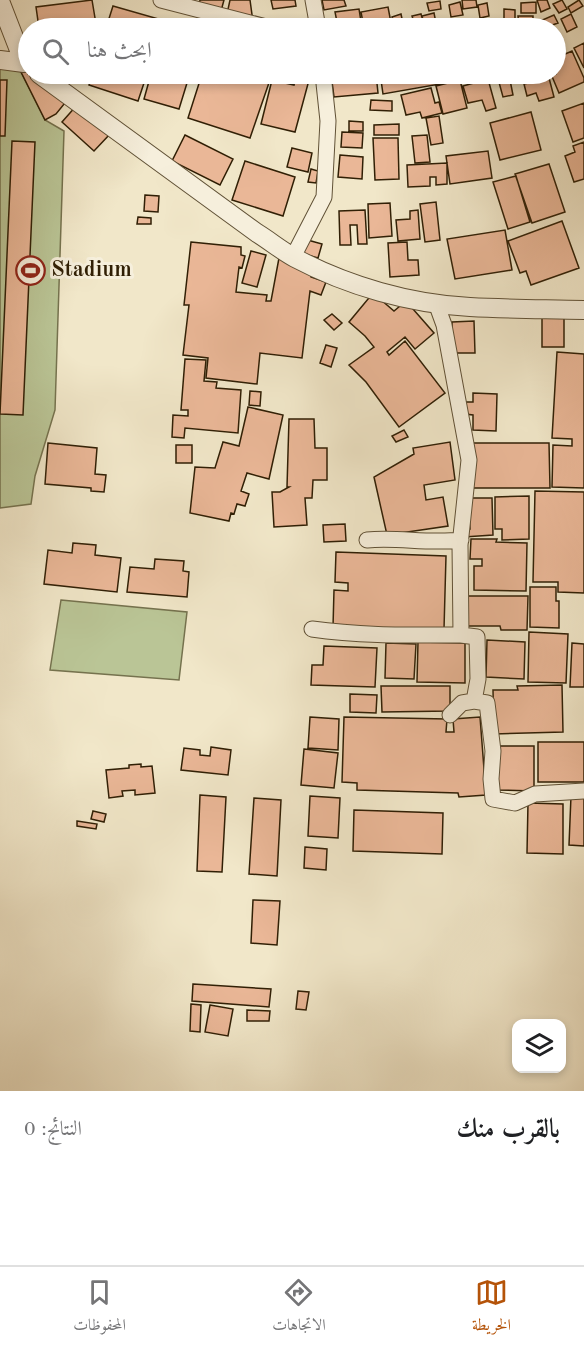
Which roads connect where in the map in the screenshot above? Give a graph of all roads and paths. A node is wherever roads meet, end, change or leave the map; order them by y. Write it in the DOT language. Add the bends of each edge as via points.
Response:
graph roads {
  1 [pos="161,0"];
  2 [pos="313,0"];
  3 [pos="0,1"];
  4 [pos="231,18"];
  5 [pos="316,18"];
  6 [pos="18,41"];
  7 [pos="0,60"];
  8 [pos="18,64"];
  9 [pos="53,84"];
  10 [pos="323,84"];
  11 [pos="293,257"];
  12 [pos="436,303"];
  13 [pos="584,310"];
  14 [pos="366,540"];
  15 [pos="461,540"];
  16 [pos="312,629"];
  17 [pos="461,635"];
  18 [pos="474,700"];
  19 [pos="450,715"];
  20 [pos="584,791"];
  1 -- 4 [label="street"];
  2 -- 5 [label="street"];
  3 -- 6 [label="street"];
  7 -- 8 [label="street"];
  9 -- 11 [label="street"];
  10 -- 11 [label="street" via="328,121 324,197"];
  11 -- 12 [label="street" via="363,286"];
  12 -- 13 [label="street"];
  12 -- 15 [label="street" via="444,325 469,460"];
  14 -- 15 [label="street"];
  15 -- 17 [label="street"];
  16 -- 17 [label="street"];
  17 -- 18 [label="street" via="477,637 478,680"];
  18 -- 19 [label="street" via="462,703"];
  18 -- 20 [label="street" via="487,704 493,751 493,799 516,803 535,794"];
}
